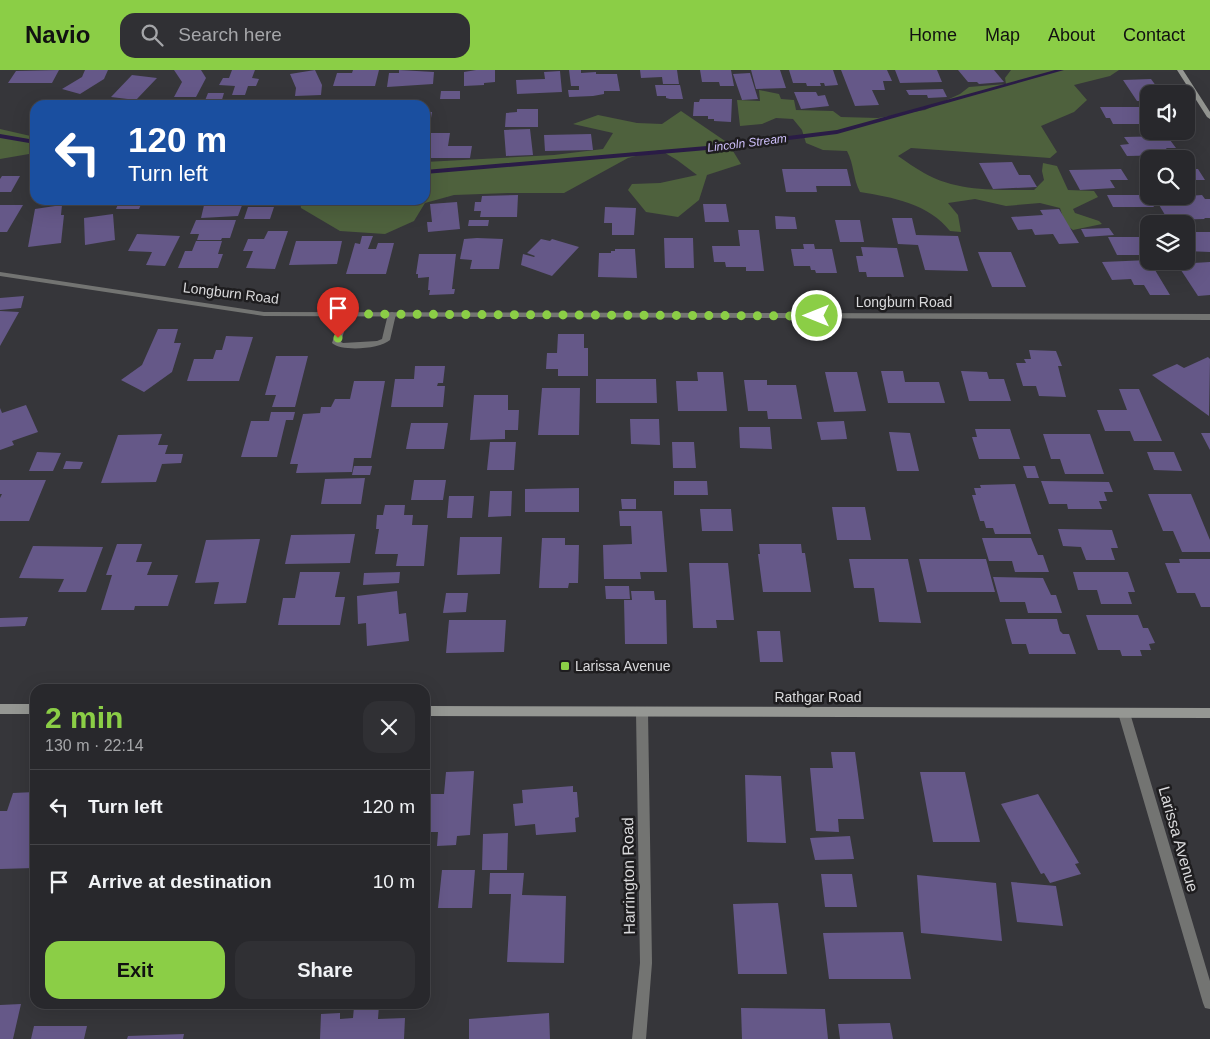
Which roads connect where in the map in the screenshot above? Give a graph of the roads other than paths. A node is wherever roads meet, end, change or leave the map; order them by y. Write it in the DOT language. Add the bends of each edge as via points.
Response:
graph roads {
  1 [pos="1180,70"];
  2 [pos="1210,117"];
  3 [pos="0,274"];
  4 [pos="345,314"];
  5 [pos="392,314"];
  6 [pos="1210,317"];
  7 [pos="0,709"];
  8 [pos="30,709"];
  9 [pos="430,711"];
  10 [pos="642,712"];
  11 [pos="1124,713"];
  12 [pos="1210,713"];
  13 [pos="1210,1003"];
  14 [pos="639,1039"];
  1 -- 2 [label="main road"];
  3 -- 4 [label="street, Longburn Road" via="264,314"];
  4 -- 5 [label="street, Longburn Road"];
  4 -- 5 [label="street" via="336,343 342,346 378,344 386,340"];
  5 -- 6 [label="street, Longburn Road"];
  7 -- 8 [label="main road"];
  9 -- 10 [label="main road, Rathgar Road"];
  10 -- 11 [label="main road, Rathgar Road"];
  10 -- 14 [label="street, Harrington Road" via="646,963"];
  11 -- 12 [label="main road, Rathgar Road"];
  11 -- 13 [label="street, Larissa Avenue"];
}
